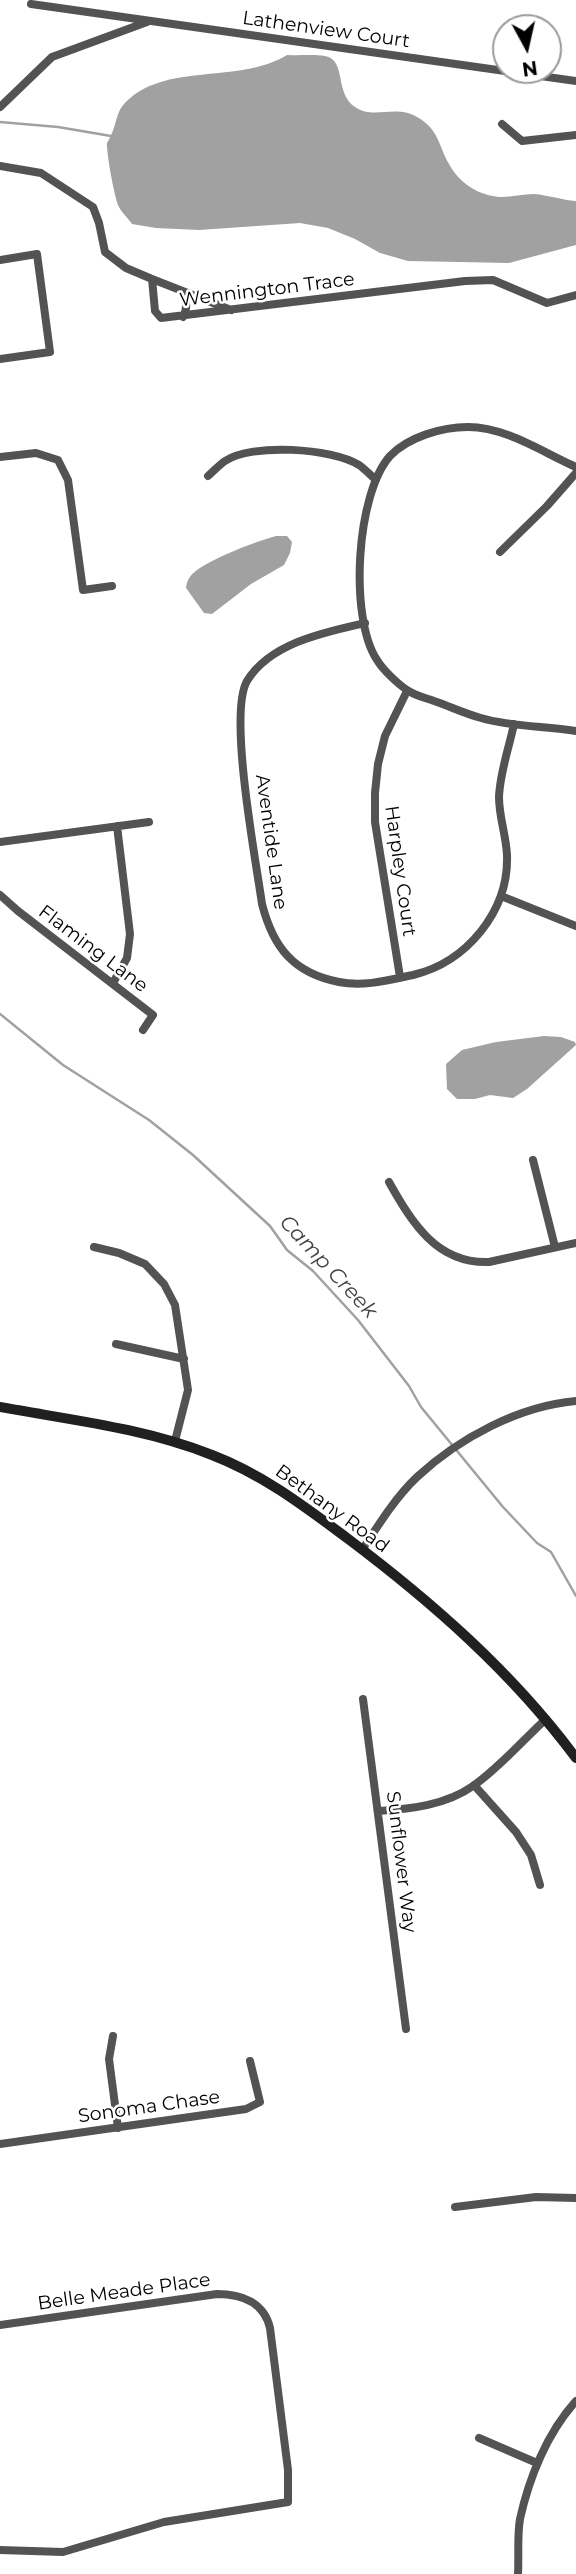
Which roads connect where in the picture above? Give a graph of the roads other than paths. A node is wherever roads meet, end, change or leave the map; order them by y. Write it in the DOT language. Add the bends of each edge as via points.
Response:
graph roads {
  1 [pos="31,4"];
  2 [pos="150,21"];
  3 [pos="576,81"];
  4 [pos="0,107"];
  5 [pos="502,124"];
  6 [pos="576,135"];
  7 [pos="0,166"];
  8 [pos="0,260"];
  9 [pos="152,279"];
  10 [pos="180,290"];
  11 [pos="576,295"];
  12 [pos="232,310"];
  13 [pos="183,317"];
  14 [pos="0,359"];
  15 [pos="0,457"];
  16 [pos="576,467"];
  17 [pos="576,473"];
  18 [pos="208,476"];
  19 [pos="376,480"];
  20 [pos="500,552"];
  21 [pos="112,586"];
  22 [pos="365,623"];
  23 [pos="407,691"];
  24 [pos="513,724"];
  25 [pos="576,731"];
  26 [pos="149,822"];
  27 [pos="117,827"];
  28 [pos="0,842"];
  29 [pos="0,895"];
  30 [pos="501,896"];
  31 [pos="576,926"];
  32 [pos="400,977"];
  33 [pos="113,983"];
  34 [pos="143,1030"];
  35 [pos="533,1160"];
  36 [pos="389,1182"];
  37 [pos="576,1243"];
  38 [pos="94,1247"];
  39 [pos="555,1247"];
  40 [pos="116,1344"];
  41 [pos="184,1359"];
  42 [pos="576,1401"];
  43 [pos="0,1407"];
  44 [pos="175,1441"];
  45 [pos="362,1550"];
  46 [pos="363,1699"];
  47 [pos="545,1719"];
  48 [pos="576,1758"];
  49 [pos="474,1786"];
  50 [pos="379,1811"];
  51 [pos="540,1885"];
  52 [pos="406,2029"];
  53 [pos="113,2036"];
  54 [pos="250,2061"];
  55 [pos="118,2128"];
  56 [pos="0,2144"];
  57 [pos="576,2198"];
  58 [pos="455,2207"];
  59 [pos="0,2325"];
  60 [pos="576,2402"];
  61 [pos="479,2438"];
  62 [pos="537,2463"];
  63 [pos="0,2550"];
  64 [pos="518,2574"];
  1 -- 2 [label="street, Lathenview Court"];
  2 -- 3 [label="street, Lathenview Court"];
  2 -- 4 [label="street" via="52,57"];
  5 -- 6 [label="street" via="522,141"];
  7 -- 9 [label="street, Wennington Trace" via="41,173 93,207 105,252"];
  8 -- 14 [label="street" via="37,254 50,352"];
  9 -- 10 [label="street"];
  9 -- 13 [label="street, Wennington Trace" via="157,316"];
  10 -- 12 [label="street"];
  10 -- 13 [label="street" via="187,308"];
  11 -- 12 [label="street, Wennington Trace" via="547,303 494,280 465,281"];
  12 -- 13 [label="street, Wennington Trace"];
  15 -- 21 [label="street" via="36,453 58,460 68,480 83,590"];
  16 -- 19 [label="street" via="502,432 466,427 438,431 402,446"];
  17 -- 20 [label="street"];
  18 -- 19 [label="street" via="225,460 239,455 290,450 346,459"];
  19 -- 22 [label="street" via="361,541"];
  22 -- 23 [label="street" via="377,660"];
  22 -- 32 [label="street, Aventide Lane" via="315,636 264,662 242,694 240,737 262,904 275,942 294,963 327,979 355,984"];
  23 -- 24 [label="street" via="482,719"];
  23 -- 32 [label="street, Harpley Court" via="385,736 374,793"];
  24 -- 25 [label="street"];
  24 -- 30 [label="street, Aventide Lane" via="499,793 507,853"];
  26 -- 27 [label="street"];
  27 -- 28 [label="street"];
  27 -- 33 [label="street" via="130,934 127,958"];
  29 -- 33 [label="street, Flaming Lane"];
  30 -- 31 [label="street"];
  30 -- 32 [label="street, Aventide Lane" via="487,924 463,950 432,969"];
  33 -- 34 [label="street, Flaming Lane" via="153,1014"];
  35 -- 39 [label="street"];
  36 -- 39 [label="street" via="411,1222 458,1259 489,1262"];
  37 -- 39 [label="street"];
  38 -- 41 [label="street" via="145,1264 164,1284 175,1304"];
  40 -- 41 [label="street"];
  41 -- 44 [label="street" via="188,1390"];
  42 -- 45 [label="street" via="545,1406 476,1434 440,1458 388,1509"];
  43 -- 44 [label="street, Bethany Road"];
  44 -- 45 [label="street, Bethany Road" via="277,1488"];
  45 -- 47 [label="street, Bethany Road" via="473,1642"];
  46 -- 50 [label="street, Sunflower Way"];
  47 -- 48 [label="street, Bethany Road"];
  47 -- 49 [label="street"];
  49 -- 50 [label="street" via="430,1804"];
  49 -- 51 [label="street" via="516,1832 531,1855"];
  50 -- 52 [label="street, Sunflower Way"];
  53 -- 55 [label="street" via="109,2059"];
  54 -- 55 [label="street, Sonoma Chase" via="260,2102 246,2109"];
  55 -- 56 [label="street, Sonoma Chase"];
  57 -- 58 [label="street" via="536,2197"];
  59 -- 63 [label="street, Belle Meade Place" via="218,2294 250,2300 266,2316 270,2328 288,2470 288,2502 163,2522 63,2552"];
  60 -- 62 [label="street"];
  61 -- 62 [label="street"];
  62 -- 64 [label="street" via="520,2521"];
}
